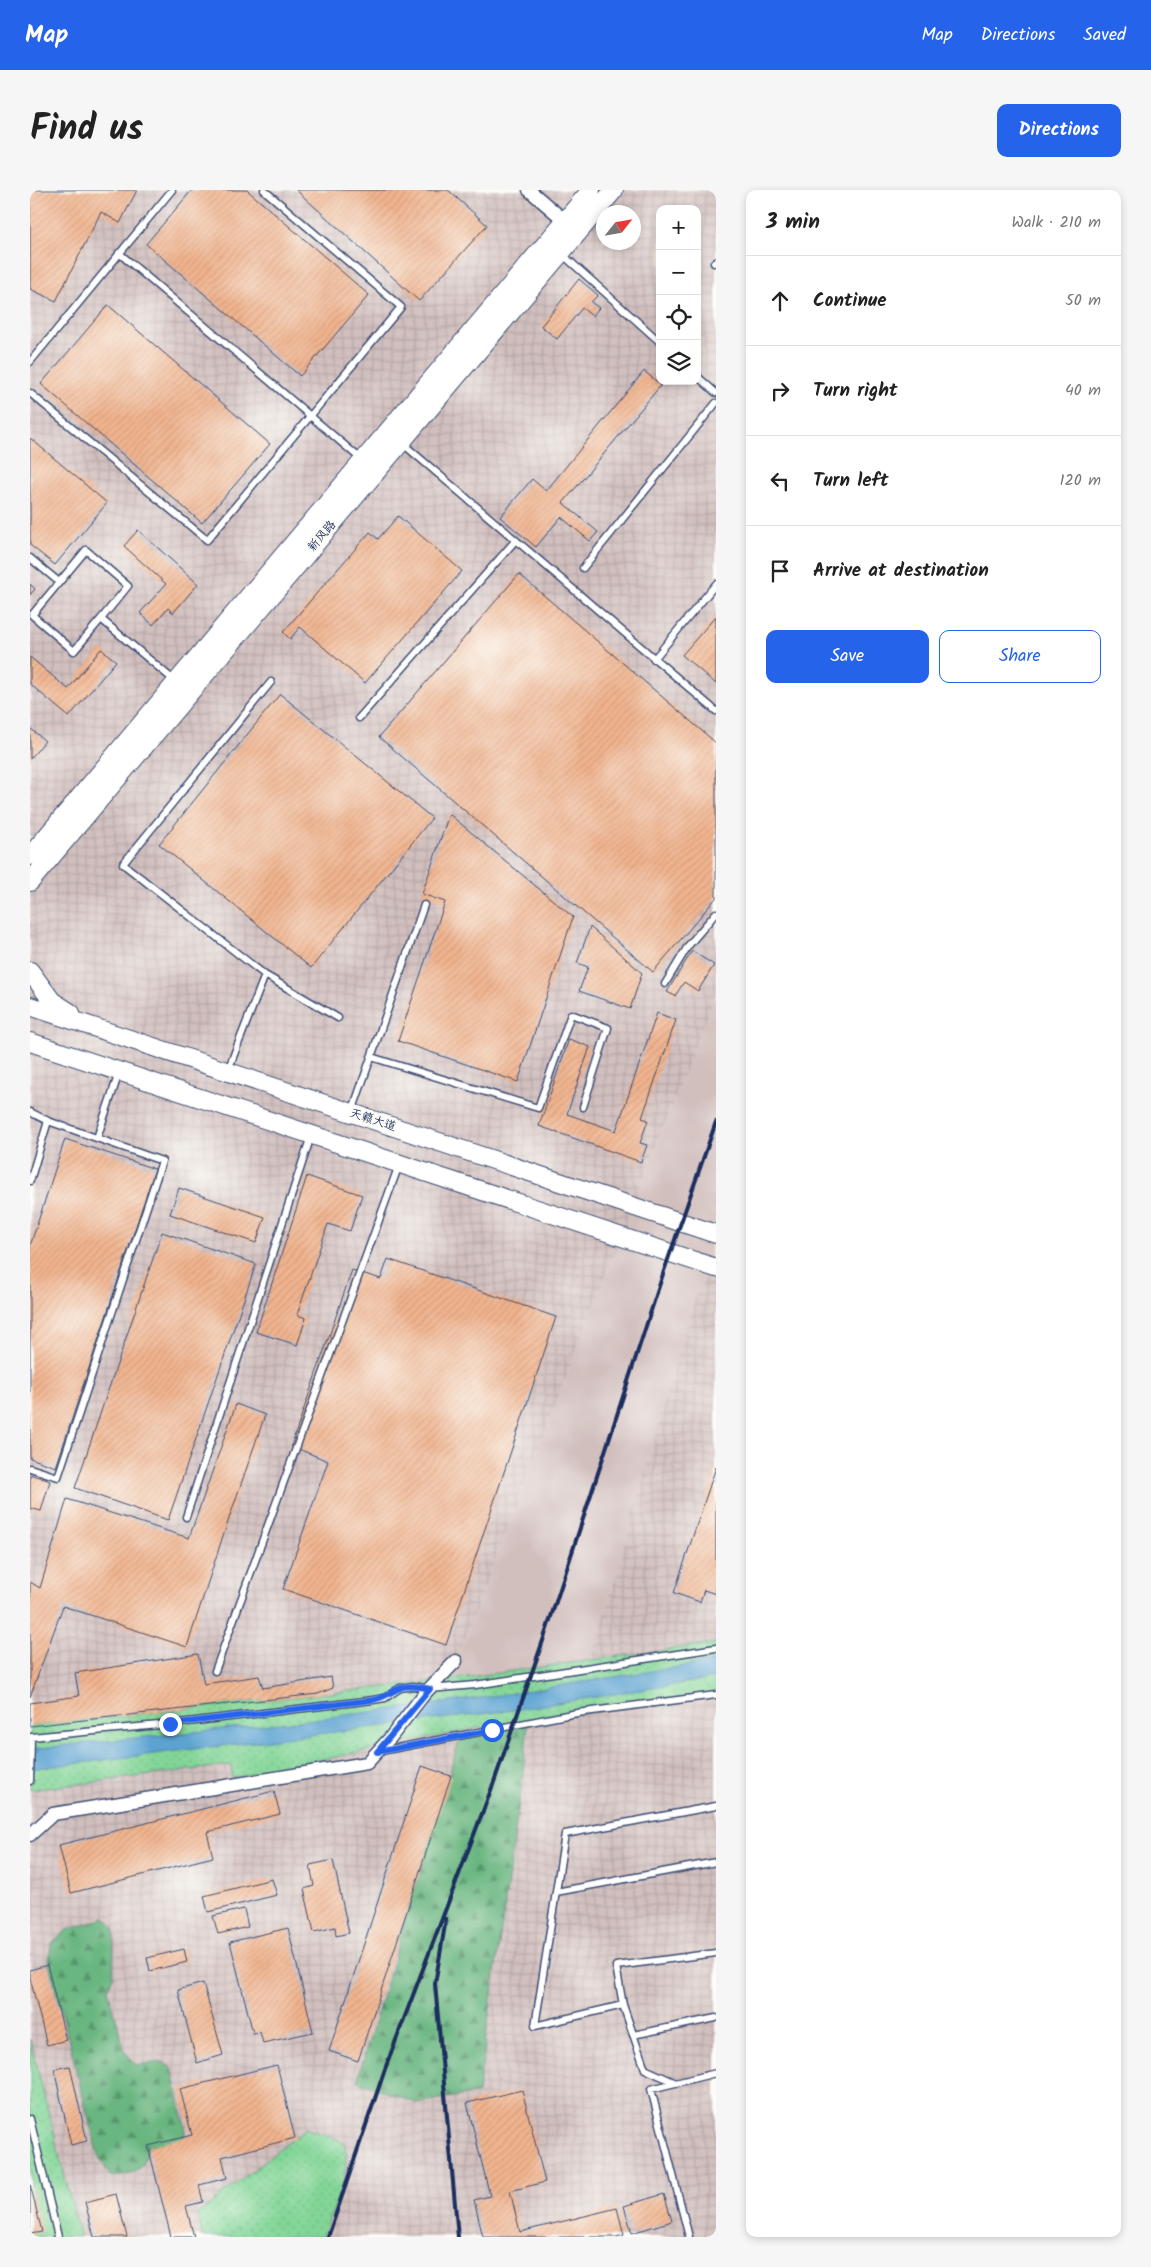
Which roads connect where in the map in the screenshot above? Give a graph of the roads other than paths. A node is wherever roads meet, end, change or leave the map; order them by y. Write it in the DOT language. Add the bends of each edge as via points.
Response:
graph roads {
  1 [pos="172,190"];
  2 [pos="264,190"];
  3 [pos="529,190"];
  4 [pos="591,190"];
  5 [pos="614,190"];
  6 [pos="564,220"];
  7 [pos="119,253"];
  8 [pos="561,253"];
  9 [pos="658,340"];
  10 [pos="30,362"];
  11 [pos="701,380"];
  12 [pos="30,393"];
  13 [pos="716,393"];
  14 [pos="716,403"];
  15 [pos="311,417"];
  16 [pos="401,442"];
  17 [pos="363,461"];
  18 [pos="514,541"];
  19 [pos="30,558"];
  20 [pos="582,568"];
  21 [pos="59,582"];
  22 [pos="716,584"];
  23 [pos="101,619"];
  24 [pos="654,658"];
  25 [pos="176,682"];
  26 [pos="271,682"];
  27 [pos="716,711"];
  28 [pos="359,718"];
  29 [pos="30,856"];
  30 [pos="35,876"];
  31 [pos="30,891"];
  32 [pos="424,905"];
  33 [pos="716,913"];
  34 [pos="30,971"];
  35 [pos="265,974"];
  36 [pos="665,984"];
  37 [pos="30,1006"];
  38 [pos="338,1018"];
  39 [pos="95,1027"];
  40 [pos="30,1042"];
  41 [pos="371,1057"];
  42 [pos="120,1071"];
  43 [pos="228,1071"];
  44 [pos="583,1107"];
  45 [pos="30,1112"];
  46 [pos="352,1113"];
  47 [pos="48,1121"];
  48 [pos="311,1134"];
  49 [pos="97,1138"];
  50 [pos="399,1164"];
  51 [pos="30,1181"];
  52 [pos="716,1234"];
  53 [pos="716,1268"];
  54 [pos="30,1468"];
  55 [pos="186,1517"];
  56 [pos="716,1648"];
  57 [pos="456,1661"];
  58 [pos="215,1671"];
  59 [pos="428,1691"];
  60 [pos="716,1695"];
  61 [pos="31,1746"];
  62 [pos="377,1752"];
  63 [pos="30,1781"];
  64 [pos="716,1806"];
  65 [pos="30,1835"];
  66 [pos="716,1862"];
  67 [pos="556,1892"];
  68 [pos="716,1953"];
  69 [pos="623,2005"];
  70 [pos="716,2018"];
  71 [pos="634,2035"];
  72 [pos="716,2073"];
  73 [pos="676,2083"];
  74 [pos="30,2119"];
  75 [pos="58,2237"];
  76 [pos="689,2237"];
  1 -- 7 [label="lane"];
  2 -- 15 [label="lane" via="401,307"];
  3 -- 6 [label="street"];
  4 -- 6 [label="street, 新风路"];
  5 -- 8 [label="street, 新风路"];
  6 -- 17 [label="street, 新风路"];
  7 -- 10 [label="lane"];
  7 -- 15 [label="lane"];
  8 -- 9 [label="lane"];
  8 -- 16 [label="street, 新风路"];
  11 -- 13 [label="lane"];
  12 -- 15 [label="lane" via="207,540"];
  14 -- 20 [label="lane"];
  15 -- 17 [label="lane"];
  16 -- 18 [label="lane"];
  16 -- 30 [label="street, 新风路"];
  17 -- 25 [label="street, 新风路"];
  18 -- 24 [label="lane"];
  18 -- 28 [label="lane"];
  19 -- 21 [label="lane"];
  21 -- 23 [label="lane" via="32,615 74,651"];
  21 -- 23 [label="lane" via="86,550 128,586"];
  22 -- 24 [label="lane"];
  23 -- 25 [label="lane"];
  24 -- 27 [label="lane"];
  25 -- 29 [label="street, 新风路"];
  26 -- 35 [label="lane" via="123,864"];
  30 -- 31 [label="street, 新风路"];
  32 -- 41 [label="lane"];
  33 -- 36 [label="lane" via="688,946"];
  34 -- 39 [label="street" via="52,1001"];
  35 -- 38 [label="lane"];
  35 -- 43 [label="lane"];
  37 -- 39 [label="street, 天籁大道"];
  39 -- 43 [label="street, 天籁大道"];
  40 -- 42 [label="street"];
  41 -- 44 [label="lane" via="538,1108 571,1014 608,1028"];
  41 -- 46 [label="lane"];
  42 -- 48 [label="street"];
  42 -- 49 [label="lane"];
  43 -- 46 [label="street, 天籁大道"];
  45 -- 47 [label="lane"];
  46 -- 52 [label="street, 天籁大道"];
  47 -- 49 [label="lane"];
  47 -- 51 [label="lane"];
  48 -- 50 [label="street"];
  48 -- 55 [label="lane"];
  49 -- 54 [label="lane" via="162,1161 58,1477"];
  50 -- 53 [label="street"];
  50 -- 58 [label="lane"];
  56 -- 59 [label="lane"];
  57 -- 59 [label="street"];
  59 -- 61 [label="lane" via="413,1686 373,1700 31,1737"];
  59 -- 62 [label="street"];
  60 -- 62 [label="lane" via="577,1713"];
  61 -- 63 [label="lane"];
  62 -- 65 [label="street" via="367,1763 53,1814"];
  64 -- 67 [label="lane" via="566,1834"];
  66 -- 67 [label="lane"];
  67 -- 69 [label="lane" via="535,2026"];
  68 -- 69 [label="lane" via="616,1966"];
  69 -- 71 [label="lane"];
  70 -- 71 [label="lane"];
  71 -- 73 [label="lane" via="645,2069"];
  72 -- 73 [label="lane"];
  73 -- 76 [label="lane" via="651,2088"];
  74 -- 75 [label="lane"];
}
